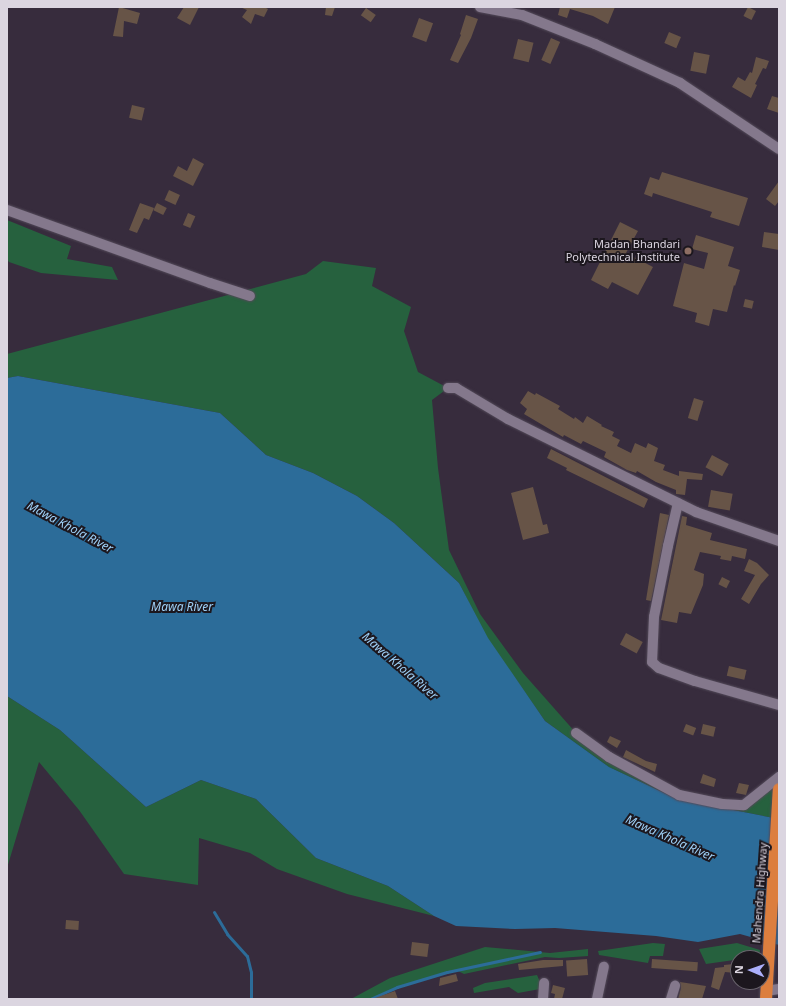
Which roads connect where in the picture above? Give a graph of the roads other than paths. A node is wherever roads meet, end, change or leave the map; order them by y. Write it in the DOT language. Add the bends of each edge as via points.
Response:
graph roads {
  1 [pos="480,7"];
  2 [pos="779,149"];
  3 [pos="7,210"];
  4 [pos="250,296"];
  5 [pos="448,388"];
  6 [pos="678,503"];
  7 [pos="779,542"];
  8 [pos="779,705"];
  9 [pos="576,733"];
  10 [pos="779,776"];
  11 [pos="779,789"];
  12 [pos="604,967"];
  13 [pos="544,983"];
  14 [pos="675,986"];
  15 [pos="779,989"];
  16 [pos="766,992"];
  17 [pos="543,999"];
  18 [pos="596,999"];
  19 [pos="671,999"];
  1 -- 2 [label="street" via="522,15 595,44 680,83"];
  3 -- 4 [label="street"];
  5 -- 6 [label="street" via="456,388 508,419"];
  6 -- 7 [label="street"];
  6 -- 8 [label="street" via="654,616 652,662 659,668 695,681"];
  9 -- 10 [label="street" via="609,757 679,795 722,804 744,805"];
  11 -- 16 [label="highway, Mahendra Highway"];
  12 -- 18 [label="street"];
  13 -- 17 [label="street"];
  14 -- 19 [label="street"];
  15 -- 16 [label="street"];
}
